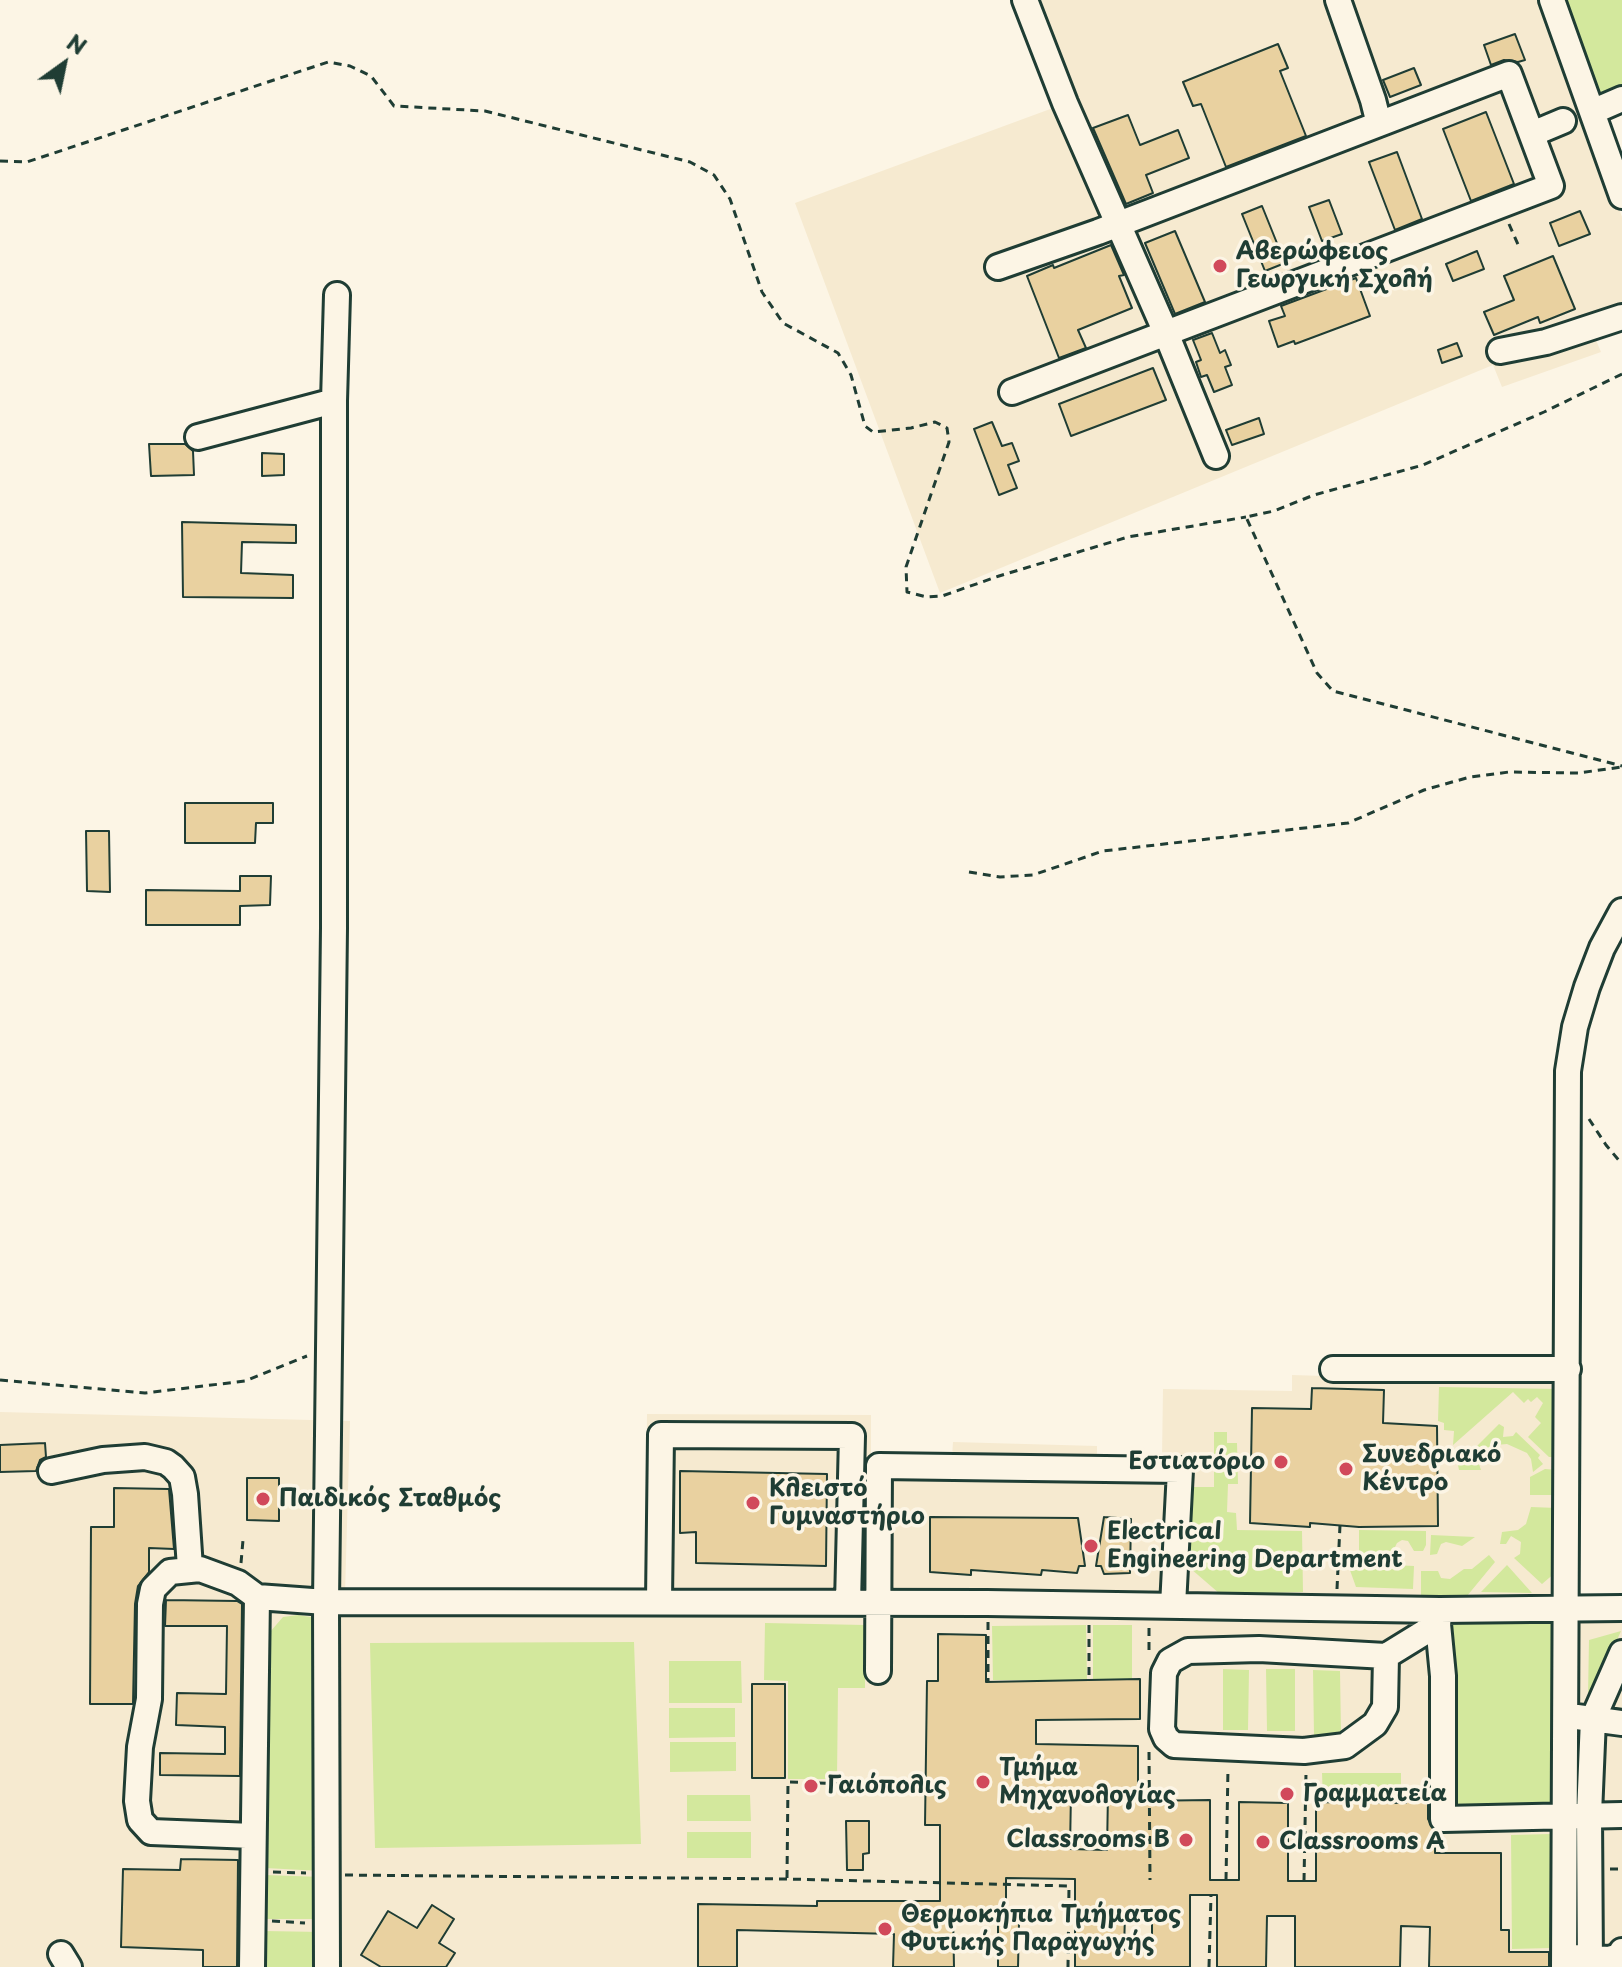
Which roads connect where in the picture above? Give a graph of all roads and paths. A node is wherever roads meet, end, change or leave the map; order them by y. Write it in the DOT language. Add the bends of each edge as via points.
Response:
graph roads {
  1 [pos="1025,0"];
  2 [pos="1338,0"];
  3 [pos="1552,0"];
  4 [pos="1622,99"];
  5 [pos="1592,112"];
  6 [pos="1563,121"];
  7 [pos="1379,124"];
  8 [pos="1532,134"];
  9 [pos="0,161"];
  10 [pos="1622,196"];
  11 [pos="1500,206"];
  12 [pos="1117,225"];
  13 [pos="1520,249"];
  14 [pos="998,267"];
  15 [pos="337,295"];
  16 [pos="1622,317"];
  17 [pos="1166,333"];
  18 [pos="1500,351"];
  19 [pos="1622,374"];
  20 [pos="1012,392"];
  21 [pos="334,401"];
  22 [pos="198,437"];
  23 [pos="1216,456"];
  24 [pos="1246,517"];
  25 [pos="1622,766"];
  26 [pos="969,872"];
  27 [pos="1622,911"];
  28 [pos="1584,1109"];
  29 [pos="1622,1164"];
  30 [pos="329,1348"];
  31 [pos="1333,1369"];
  32 [pos="1568,1369"];
  33 [pos="0,1380"];
  34 [pos="51,1471"];
  35 [pos="1340,1525"];
  36 [pos="190,1568"];
  37 [pos="1337,1586"];
  38 [pos="257,1597"];
  39 [pos="659,1601"];
  40 [pos="326,1602"];
  41 [pos="848,1603"];
  42 [pos="877,1603"];
  43 [pos="987,1603"];
  44 [pos="1173,1606"];
  45 [pos="1567,1608"];
  46 [pos="1622,1608"];
  47 [pos="1439,1617"];
  48 [pos="1089,1621"];
  49 [pos="1622,1653"];
  50 [pos="1386,1656"];
  51 [pos="878,1671"];
  52 [pos="1089,1681"];
  53 [pos="988,1682"];
  54 [pos="1564,1716"];
  55 [pos="1593,1719"];
  56 [pos="1622,1723"];
  57 [pos="1228,1748"];
  58 [pos="1304,1751"];
  59 [pos="844,1784"];
  60 [pos="1589,1814"];
  61 [pos="1563,1815"];
  62 [pos="1622,1815"];
  63 [pos="253,1836"];
  64 [pos="253,1871"];
  65 [pos="327,1874"];
  66 [pos="787,1879"];
  67 [pos="1226,1880"];
  68 [pos="1304,1881"];
  69 [pos="1211,1895"];
  70 [pos="252,1920"];
  71 [pos="327,1925"];
  72 [pos="1622,1951"];
  73 [pos="1564,1962"];
  74 [pos="1590,1962"];
  75 [pos="252,1967"];
  76 [pos="327,1967"];
  77 [pos="1068,1967"];
  78 [pos="1209,1967"];
  1 -- 12 [label="street"];
  2 -- 7 [label="street"];
  3 -- 5 [label="street"];
  4 -- 5 [label="street"];
  5 -- 10 [label="street"];
  6 -- 8 [label="street"];
  7 -- 8 [label="street" via="1509,74"];
  7 -- 12 [label="street"];
  8 -- 11 [label="street" via="1551,186"];
  9 -- 24 [label="path" via="27,162 328,62 371,76 394,106 485,111 690,162 714,175 730,199 762,292 783,323 838,353 851,375 865,426 873,432 935,422 947,428 949,442 906,567 907,592 942,596 1128,537"];
  11 -- 13 [label="path"];
  11 -- 17 [label="street"];
  12 -- 14 [label="street"];
  12 -- 17 [label="street"];
  15 -- 21 [label="street"];
  16 -- 18 [label="street"];
  17 -- 20 [label="street"];
  17 -- 23 [label="street"];
  19 -- 24 [label="path" via="1423,465"];
  21 -- 22 [label="street"];
  21 -- 30 [label="street"];
  24 -- 25 [label="path" via="1317,673 1333,691"];
  25 -- 26 [label="path" via="1470,777 1424,790 1348,823 1103,851 1033,875"];
  27 -- 32 [label="street" via="1587,987 1568,1071"];
  28 -- 29 [label="path"];
  30 -- 33 [label="path" via="245,1381 145,1393"];
  30 -- 40 [label="street"];
  31 -- 32 [label="street"];
  32 -- 45 [label="street"];
  34 -- 36 [label="street" via="103,1460 145,1457 166,1462 182,1477"];
  35 -- 37 [label="path"];
  36 -- 38 [label="street" via="223,1576"];
  36 -- 63 [label="street" via="162,1577 151,1596 140,1820 158,1834"];
  38 -- 40 [label="street"];
  38 -- 63 [label="street"];
  39 -- 40 [label="street"];
  39 -- 41 [label="street"];
  39 -- 41 [label="street" via="661,1435 852,1436"];
  40 -- 65 [label="street"];
  41 -- 42 [label="street"];
  42 -- 43 [label="street"];
  42 -- 44 [label="street" via="879,1466 1180,1470"];
  42 -- 51 [label="street"];
  43 -- 44 [label="street"];
  43 -- 53 [label="path"];
  44 -- 47 [label="street"];
  45 -- 46 [label="street"];
  45 -- 47 [label="street"];
  45 -- 54 [label="street"];
  47 -- 50 [label="street"];
  47 -- 61 [label="street" via="1443,1819"];
  48 -- 52 [label="path"];
  49 -- 55 [label="street"];
  50 -- 57 [label="street" via="1202,1650 1170,1661 1164,1673 1166,1738 1174,1745"];
  50 -- 58 [label="street" via="1385,1707 1375,1724 1345,1746"];
  54 -- 55 [label="street"];
  54 -- 61 [label="street"];
  55 -- 56 [label="street"];
  55 -- 60 [label="street"];
  57 -- 58 [label="street"];
  57 -- 67 [label="path"];
  58 -- 68 [label="path"];
  59 -- 66 [label="path" via="788,1782"];
  60 -- 61 [label="street"];
  60 -- 62 [label="street"];
  60 -- 74 [label="street"];
  61 -- 73 [label="street"];
  63 -- 64 [label="street"];
  64 -- 65 [label="path"];
  64 -- 70 [label="street"];
  65 -- 66 [label="path"];
  65 -- 71 [label="street"];
  66 -- 77 [label="path" via="1069,1886"];
  69 -- 78 [label="path"];
  70 -- 71 [label="path"];
  70 -- 75 [label="street"];
  71 -- 76 [label="street"];
  72 -- 74 [label="street"];
  73 -- 74 [label="street"];
}
